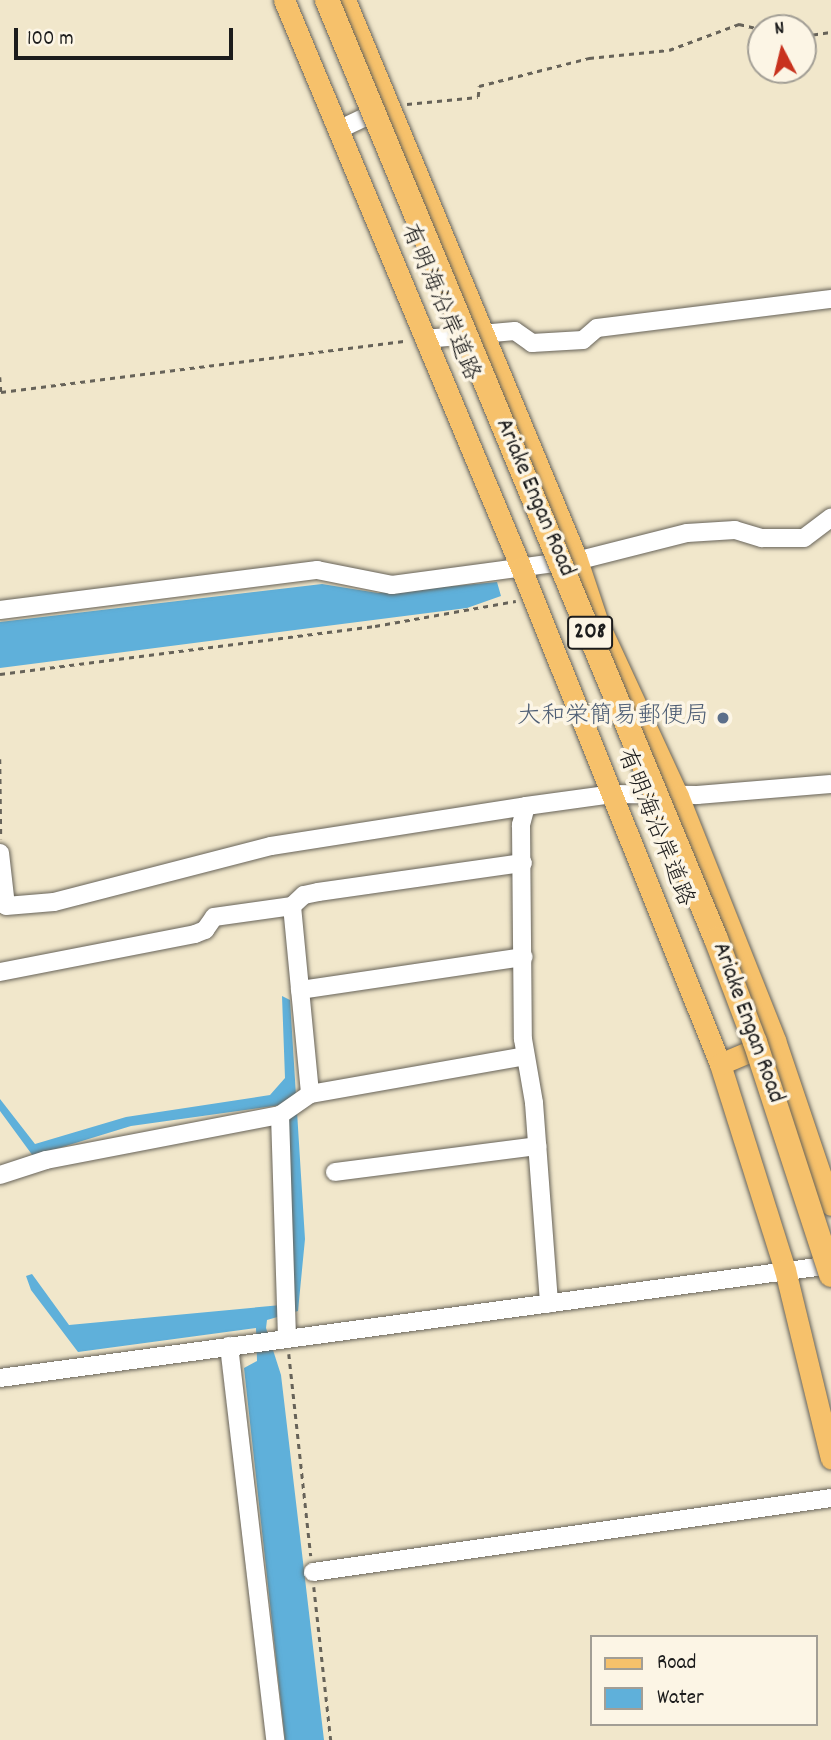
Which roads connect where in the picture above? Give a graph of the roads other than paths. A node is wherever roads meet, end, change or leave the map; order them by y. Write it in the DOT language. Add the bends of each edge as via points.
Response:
graph roads {
  1 [pos="284,0"];
  2 [pos="327,0"];
  3 [pos="345,0"];
  4 [pos="390,105"];
  5 [pos="338,130"];
  6 [pos="831,299"];
  7 [pos="484,335"];
  8 [pos="425,339"];
  9 [pos="831,518"];
  10 [pos="576,557"];
  11 [pos="521,568"];
  12 [pos="0,610"];
  13 [pos="831,784"];
  14 [pos="612,794"];
  15 [pos="678,796"];
  16 [pos="526,806"];
  17 [pos="1,853"];
  18 [pos="523,863"];
  19 [pos="292,906"];
  20 [pos="524,957"];
  21 [pos="0,972"];
  22 [pos="300,990"];
  23 [pos="775,1040"];
  24 [pos="525,1056"];
  25 [pos="720,1064"];
  26 [pos="310,1094"];
  27 [pos="281,1115"];
  28 [pos="537,1146"];
  29 [pos="335,1172"];
  30 [pos="0,1175"];
  31 [pos="831,1205"];
  32 [pos="831,1265"];
  33 [pos="785,1270"];
  34 [pos="831,1275"];
  35 [pos="549,1303"];
  36 [pos="287,1337"];
  37 [pos="229,1346"];
  38 [pos="0,1378"];
  39 [pos="831,1458"];
  40 [pos="831,1498"];
  41 [pos="313,1572"];
  42 [pos="275,1740"];
  1 -- 5 [label="main road, 有明海沿岸道路"];
  2 -- 34 [label="highway, Ariake Engan Road / 208, bridge" via="716,939 760,1055"];
  3 -- 4 [label="main road, 有明海沿岸道路"];
  4 -- 5 [label="street"];
  4 -- 7 [label="main road, 有明海沿岸道路"];
  5 -- 8 [label="main road, 有明海沿岸道路"];
  6 -- 7 [label="street" via="597,328 583,340 532,343 515,331"];
  7 -- 8 [label="street"];
  7 -- 10 [label="main road, 有明海沿岸道路"];
  8 -- 11 [label="main road, 有明海沿岸道路"];
  9 -- 10 [label="street" via="804,538 762,538 714,530"];
  10 -- 11 [label="street"];
  10 -- 15 [label="main road, 有明海沿岸道路" via="598,623"];
  11 -- 12 [label="street" via="392,585 317,570"];
  11 -- 14 [label="main road, 有明海沿岸道路"];
  13 -- 15 [label="street"];
  14 -- 15 [label="street"];
  14 -- 16 [label="street"];
  14 -- 25 [label="main road, 有明海沿岸道路"];
  15 -- 23 [label="main road, 有明海沿岸道路"];
  16 -- 17 [label="street" via="271,846 54,902 6,906"];
  16 -- 18 [label="street" via="521,825"];
  18 -- 19 [label="street" via="318,892 304,895"];
  18 -- 20 [label="street"];
  19 -- 21 [label="street" via="214,917 205,930 195,934"];
  19 -- 22 [label="street"];
  20 -- 22 [label="street"];
  20 -- 24 [label="street"];
  22 -- 26 [label="street"];
  23 -- 25 [label="main road"];
  23 -- 31 [label="main road, 有明海沿岸道路"];
  24 -- 26 [label="street"];
  24 -- 28 [label="street"];
  25 -- 33 [label="main road, 有明海沿岸道路"];
  26 -- 27 [label="street"];
  27 -- 30 [label="street" via="46,1160"];
  27 -- 36 [label="street"];
  28 -- 29 [label="street"];
  28 -- 35 [label="street"];
  32 -- 33 [label="street"];
  33 -- 35 [label="street"];
  33 -- 39 [label="main road, 有明海沿岸道路"];
  35 -- 36 [label="street"];
  36 -- 37 [label="street"];
  37 -- 38 [label="street"];
  37 -- 42 [label="street"];
  40 -- 41 [label="street"];
}
